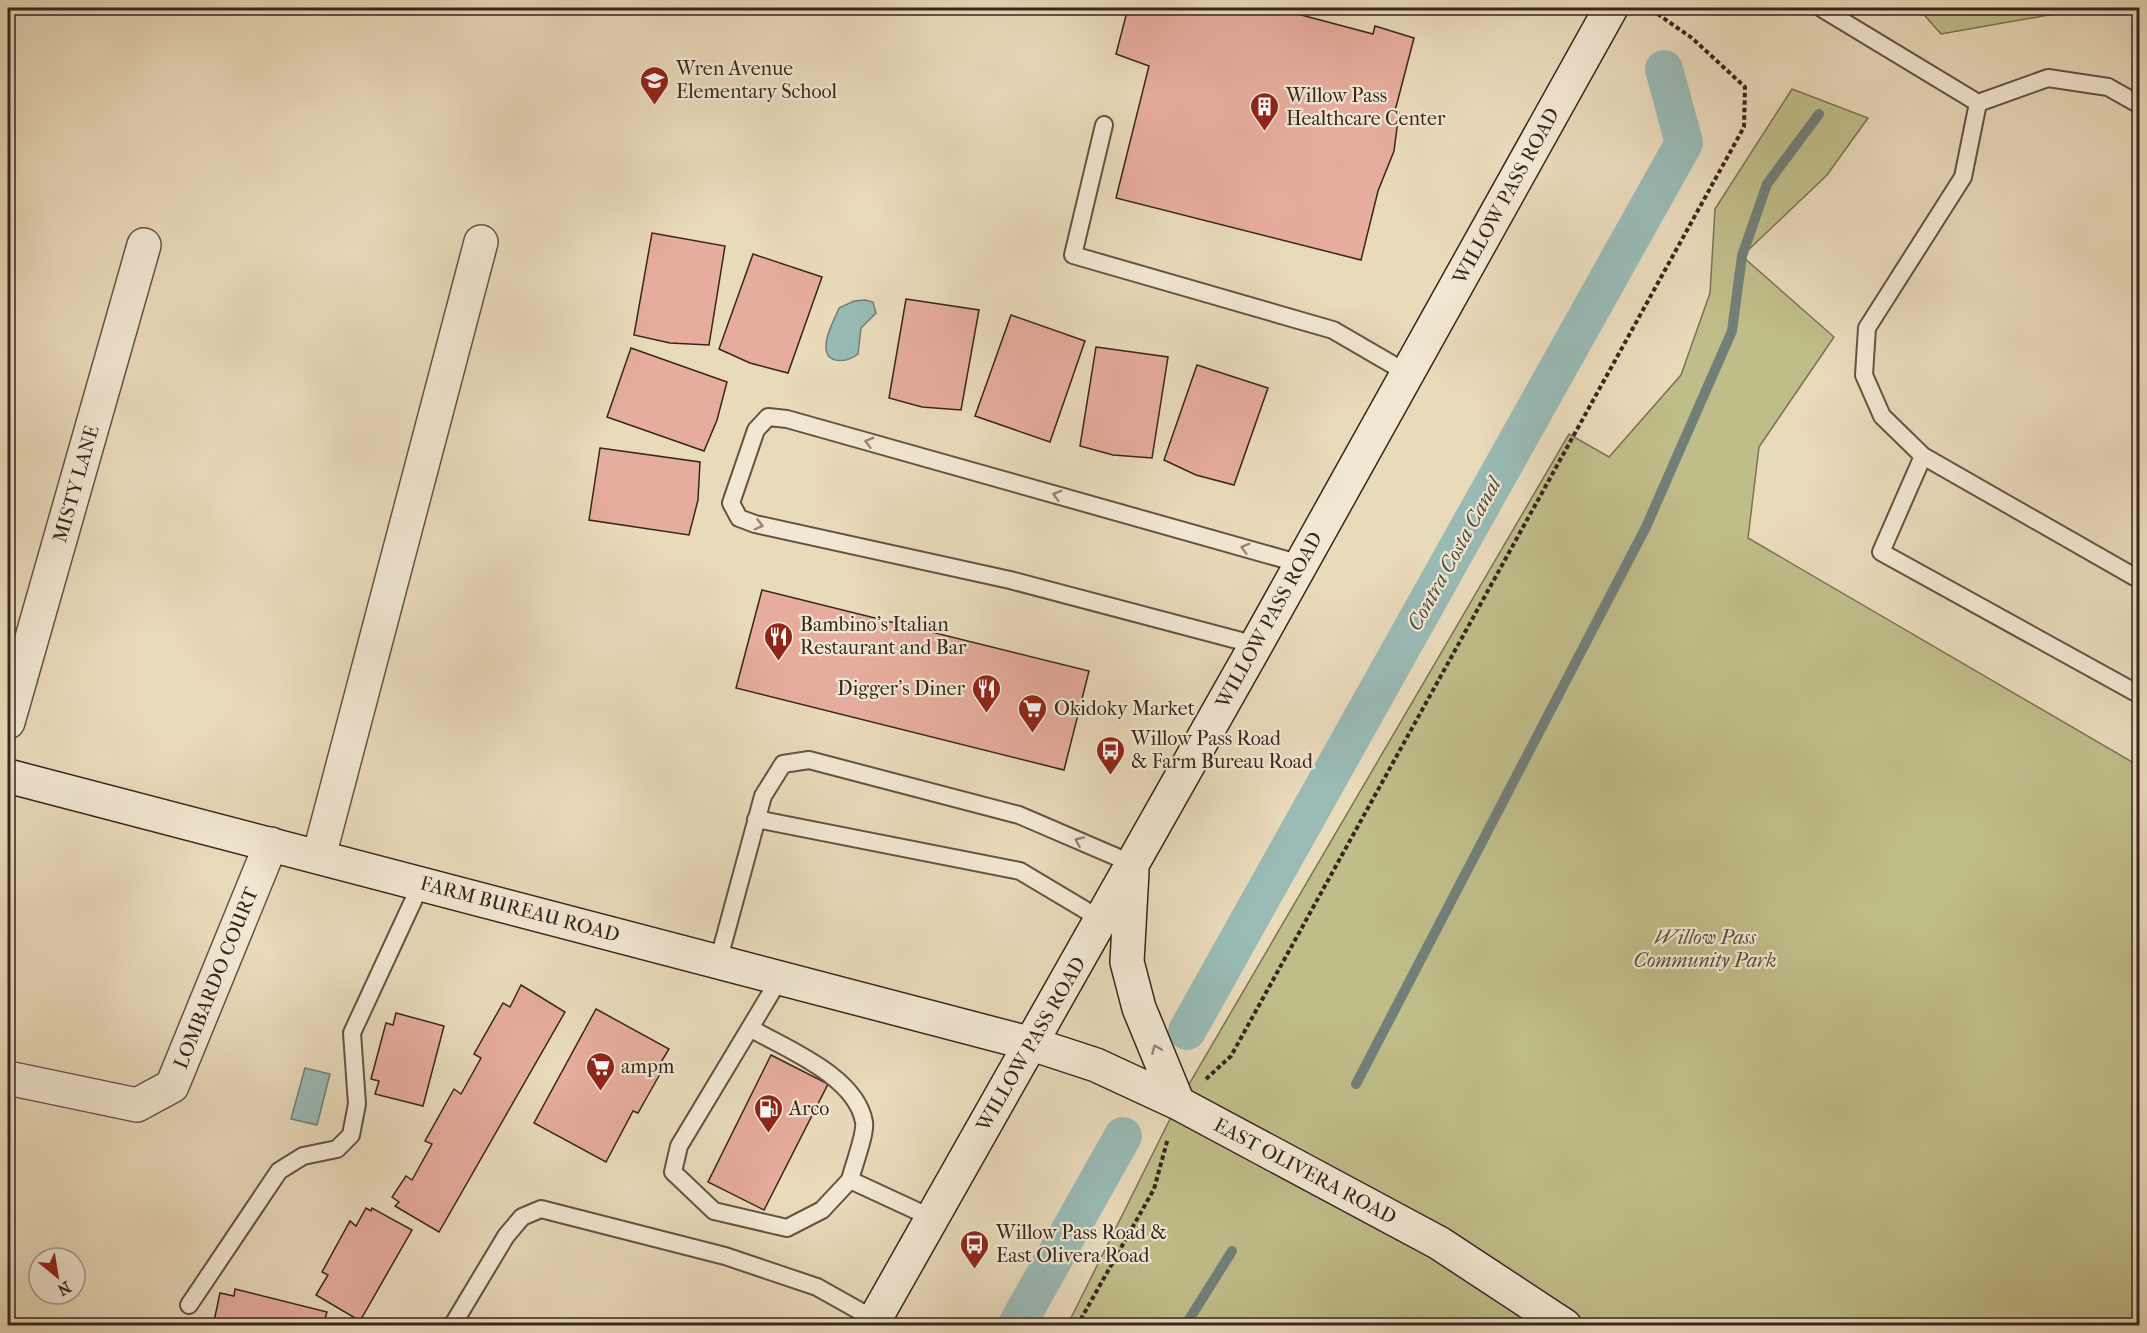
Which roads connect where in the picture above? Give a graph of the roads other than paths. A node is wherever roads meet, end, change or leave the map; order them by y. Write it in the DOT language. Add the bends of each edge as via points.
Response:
graph roads {
  1 [pos="1611,8"];
  2 [pos="1821,8"];
  3 [pos="1978,103"];
  4 [pos="2139,105"];
  5 [pos="1104,125"];
  6 [pos="481,242"];
  7 [pos="144,245"];
  8 [pos="1407,373"];
  9 [pos="1923,456"];
  10 [pos="1301,564"];
  11 [pos="2139,580"];
  12 [pos="1256,645"];
  13 [pos="2139,695"];
  14 [pos="8,722"];
  15 [pos="8,776"];
  16 [pos="756,819"];
  17 [pos="271,844"];
  18 [pos="319,856"];
  19 [pos="1133,864"];
  20 [pos="421,884"];
  21 [pos="1102,920"];
  22 [pos="718,962"];
  23 [pos="780,978"];
  24 [pos="750,1028"];
  25 [pos="1032,1044"];
  26 [pos="8,1078"];
  27 [pos="1178,1103"];
  28 [pos="850,1180"];
  29 [pos="932,1218"];
  30 [pos="189,1305"];
  31 [pos="872,1322"];
  32 [pos="452,1326"];
  33 [pos="1565,1326"];
  1 -- 8 [label="street, WILLOW PASS ROAD"];
  2 -- 3 [label="lane"];
  3 -- 4 [label="lane" via="2048,78 2108,87"];
  3 -- 9 [label="lane" via="1963,177 1867,328 1864,375 1882,416"];
  5 -- 8 [label="lane" via="1072,255 1333,330"];
  6 -- 18 [label="street"];
  7 -- 14 [label="street, MISTY LANE"];
  8 -- 10 [label="street, WILLOW PASS ROAD"];
  9 -- 11 [label="lane"];
  9 -- 13 [label="lane" via="1881,552"];
  10 -- 12 [label="street, WILLOW PASS ROAD"];
  10 -- 12 [label="lane, one-way" via="788,419 768,417 756,430 731,503 739,518 1010,580"];
  12 -- 19 [label="street, WILLOW PASS ROAD"];
  15 -- 17 [label="street, FARM BUREAU ROAD"];
  19 -- 16 [label="lane, one-way" via="1019,815 809,760 783,765 763,796"];
  16 -- 21 [label="lane" via="1020,871"];
  16 -- 22 [label="lane"];
  17 -- 18 [label="street, FARM BUREAU ROAD"];
  17 -- 26 [label="street, LOMBARDO COURT" via="172,1086 137,1105"];
  18 -- 20 [label="street, FARM BUREAU ROAD"];
  19 -- 21 [label="street, WILLOW PASS ROAD"];
  27 -- 19 [label="street, one-way" via="1139,1008 1127,962"];
  20 -- 22 [label="street, FARM BUREAU ROAD"];
  20 -- 30 [label="lane" via="352,1033 357,1104 351,1135 338,1149 303,1156 279,1171"];
  21 -- 25 [label="street, WILLOW PASS ROAD"];
  22 -- 23 [label="street, FARM BUREAU ROAD"];
  23 -- 24 [label="lane"];
  23 -- 25 [label="street, FARM BUREAU ROAD"];
  24 -- 28 [label="lane" via="838,1079 854,1097 864,1123"];
  24 -- 28 [label="lane" via="679,1146 674,1172 714,1210 787,1228 822,1210"];
  25 -- 27 [label="street, EAST OLIVERA ROAD" via="1096,1065"];
  25 -- 29 [label="street, WILLOW PASS ROAD"];
  27 -- 33 [label="street, EAST OLIVERA ROAD" via="1438,1244"];
  28 -- 29 [label="lane"];
  29 -- 31 [label="street, WILLOW PASS ROAD"];
  31 -- 32 [label="lane" via="817,1287 735,1259 541,1209 522,1217 506,1236"];
}
